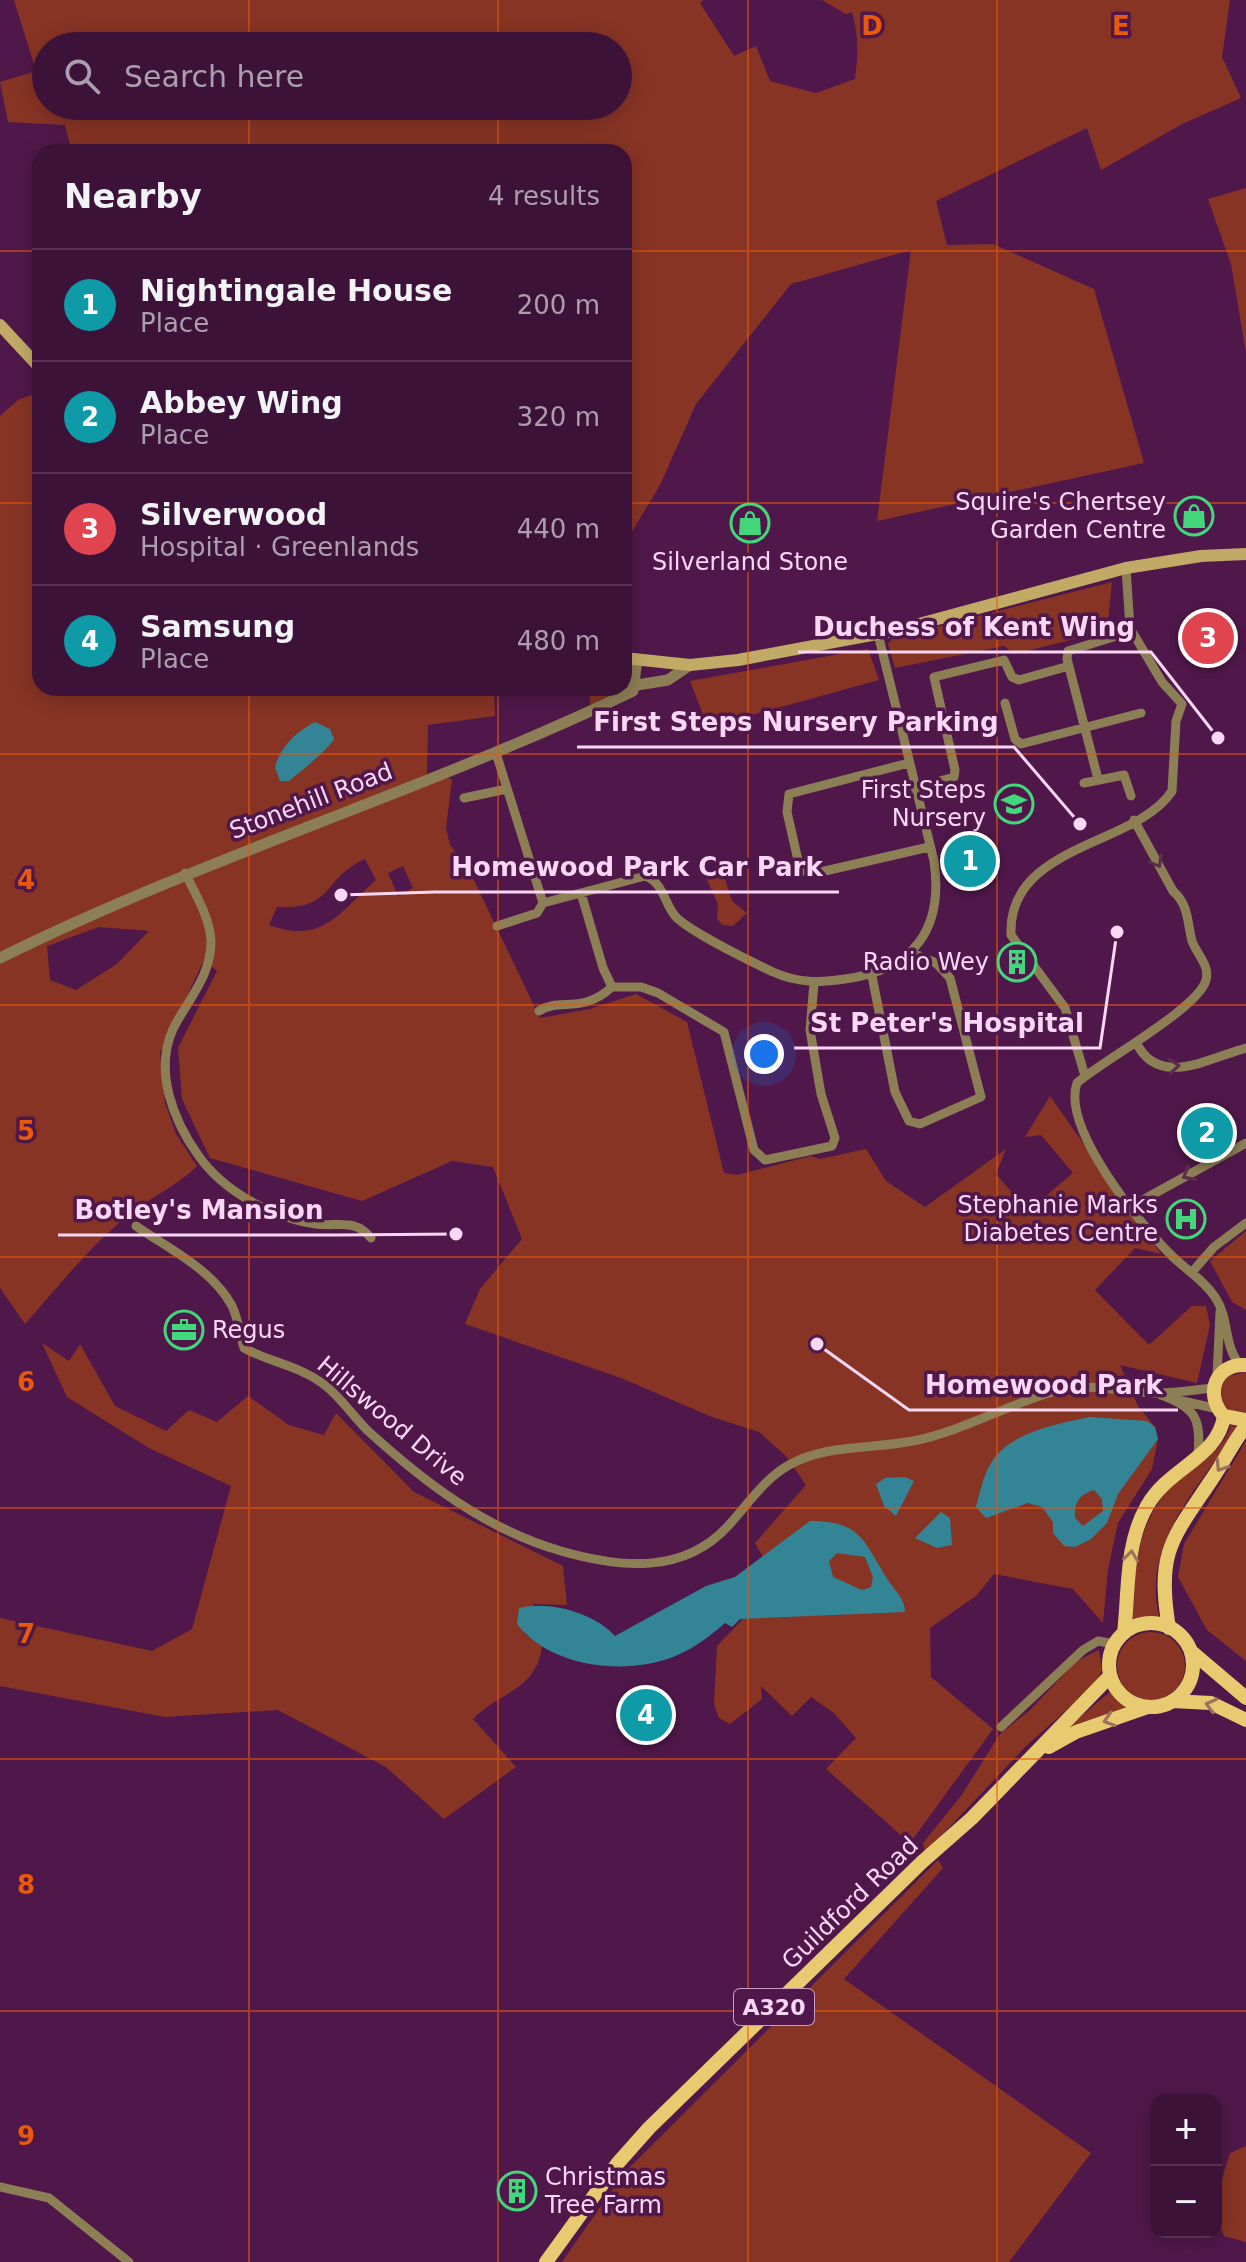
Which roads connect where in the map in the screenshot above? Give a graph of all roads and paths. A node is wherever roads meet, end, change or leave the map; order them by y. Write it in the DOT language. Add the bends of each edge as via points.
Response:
graph roads {
  1 [pos="0,325"];
  2 [pos="32,359"];
  3 [pos="1246,554"];
  4 [pos="1126,568"];
  5 [pos="1130,628"];
  6 [pos="878,634"];
  7 [pos="632,659"];
  8 [pos="690,665"];
  9 [pos="632,666"];
  10 [pos="1069,666"];
  11 [pos="637,685"];
  12 [pos="632,691"];
  13 [pos="623,696"];
  14 [pos="1005,703"];
  15 [pos="1141,713"];
  16 [pos="1085,728"];
  17 [pos="496,753"];
  18 [pos="909,763"];
  19 [pos="1098,779"];
  20 [pos="1084,783"];
  21 [pos="915,788"];
  22 [pos="507,789"];
  23 [pos="1131,796"];
  24 [pos="464,798"];
  25 [pos="1134,820"];
  26 [pos="929,847"];
  27 [pos="185,873"];
  28 [pos="581,893"];
  29 [pos="543,903"];
  30 [pos="497,926"];
  31 [pos="912,953"];
  32 [pos="0,958"];
  33 [pos="872,976"];
  34 [pos="814,983"];
  35 [pos="612,987"];
  36 [pos="539,1011"];
  37 [pos="1136,1042"];
  38 [pos="1246,1048"];
  39 [pos="1085,1076"];
  40 [pos="1246,1143"];
  41 [pos="1130,1207"];
  42 [pos="1246,1223"];
  43 [pos="136,1226"];
  44 [pos="371,1238"];
  45 [pos="1193,1271"];
  46 [pos="1220,1309"];
  47 [pos="1243,1365"];
  48 [pos="1215,1383"];
  49 [pos="1156,1393"];
  50 [pos="1174,1400"];
  51 [pos="1221,1412"];
  52 [pos="1246,1420"];
  53 [pos="1246,1426"];
  54 [pos="1198,1455"];
  55 [pos="1169,1628"];
  56 [pos="1120,1639"];
  57 [pos="1192,1652"];
  58 [pos="1110,1676"];
  59 [pos="1246,1698"];
  60 [pos="1172,1701"];
  61 [pos="1149,1707"];
  62 [pos="1246,1720"];
  63 [pos="1001,1727"];
  64 [pos="1032,1758"];
  65 [pos="0,2187"];
  66 [pos="129,2262"];
  67 [pos="546,2262"];
  1 -- 2 [label="main road"];
  3 -- 4 [label="main road"];
  4 -- 5 [label="street"];
  4 -- 6 [label="main road"];
  5 -- 10 [label="street" via="1072,646"];
  5 -- 25 [label="street" via="1162,682 1182,704 1176,721 1172,791"];
  6 -- 8 [label="main road"];
  6 -- 18 [label="street"];
  7 -- 8 [label="main road"];
  8 -- 11 [label="street, Stonehill Road" via="668,680"];
  9 -- 11 [label="street"];
  10 -- 16 [label="street"];
  10 -- 21 [label="street" via="1019,680 1004,660 934,677 954,777"];
  11 -- 12 [label="street, Stonehill Road"];
  13 -- 17 [label="street, Stonehill Road"];
  14 -- 16 [label="street" via="1021,744"];
  15 -- 16 [label="street"];
  16 -- 19 [label="street"];
  17 -- 22 [label="street"];
  17 -- 27 [label="street, Stonehill Road"];
  18 -- 21 [label="street"];
  18 -- 26 [label="street" via="789,794 787,812 800,869 812,874"];
  19 -- 20 [label="street"];
  19 -- 23 [label="street" via="1124,775"];
  21 -- 26 [label="street"];
  22 -- 24 [label="street"];
  22 -- 29 [label="street"];
  25 -- 37 [label="street, one-way" via="1173,891 1184,900 1194,946 1207,967 1199,993"];
  25 -- 39 [label="street" via="1059,858 1022,891 1014,907 1011,935 1065,1008"];
  26 -- 31 [label="street" via="937,898"];
  27 -- 32 [label="street, Stonehill Road"];
  27 -- 44 [label="street" via="211,939 202,982 173,1030 166,1053 167,1086 178,1123 218,1179 250,1199 302,1221 363,1228"];
  28 -- 29 [label="street"];
  28 -- 34 [label="street" via="653,878 678,918 774,972"];
  28 -- 35 [label="street"];
  29 -- 30 [label="street" via="537,913"];
  31 -- 33 [label="street"];
  31 -- 33 [label="street" via="939,965 950,978 981,1097 920,1124 909,1121 895,1092"];
  33 -- 34 [label="street"];
  34 -- 35 [label="street" via="810,1030 835,1138 832,1146 770,1160 754,1150 724,1032 658,993"];
  35 -- 36 [label="street" via="581,1006 551,1005"];
  37 -- 38 [label="street, one-way" via="1153,1066 1167,1069"];
  37 -- 39 [label="street"];
  39 -- 41 [label="street" via="1074,1092 1074,1111"];
  40 -- 41 [label="street, one-way"];
  41 -- 45 [label="street" via="1170,1254"];
  42 -- 45 [label="street"];
  43 -- 49 [label="street, Hillswood Drive" via="222,1290 244,1348 289,1364 329,1388 437,1490 513,1533 603,1561 671,1562 699,1551 755,1493 787,1466 809,1456 928,1438 1057,1390 1089,1386"];
  45 -- 46 [label="street"];
  46 -- 47 [label="street" via="1229,1348"];
  46 -- 48 [label="street"];
  47 -- 48 [label="main road" via="1229,1367"];
  48 -- 49 [label="street, Hillswood Drive"];
  48 -- 51 [label="main road"];
  49 -- 50 [label="street, Hillswood Drive"];
  50 -- 51 [label="street, Hillswood Drive"];
  50 -- 54 [label="street, Hillswood Drive" via="1195,1416"];
  51 -- 52 [label="main road"];
  51 -- 54 [label="main road" via="1215,1444"];
  53 -- 55 [label="main road, one-way" via="1180,1524 1165,1557 1162,1592"];
  56 -- 54 [label="main road, one-way" via="1135,1531 1164,1482"];
  55 -- 56 [label="main road" via="1150,1624"];
  55 -- 57 [label="main road"];
  56 -- 58 [label="main road" via="1109,1663"];
  56 -- 63 [label="street" via="1098,1641 1083,1650"];
  57 -- 59 [label="main road"];
  57 -- 60 [label="main road" via="1191,1678"];
  58 -- 61 [label="main road" via="1125,1698"];
  58 -- 64 [label="main road, Guildford Road / A320"];
  60 -- 61 [label="main road, A320"];
  62 -- 60 [label="main road, A320, one-way" via="1211,1703"];
  61 -- 64 [label="main road, Guildford Road / A320, one-way" via="1070,1735"];
  64 -- 67 [label="main road, Guildford Road / A320" via="649,2128"];
  65 -- 66 [label="street" via="49,2198"];
}
